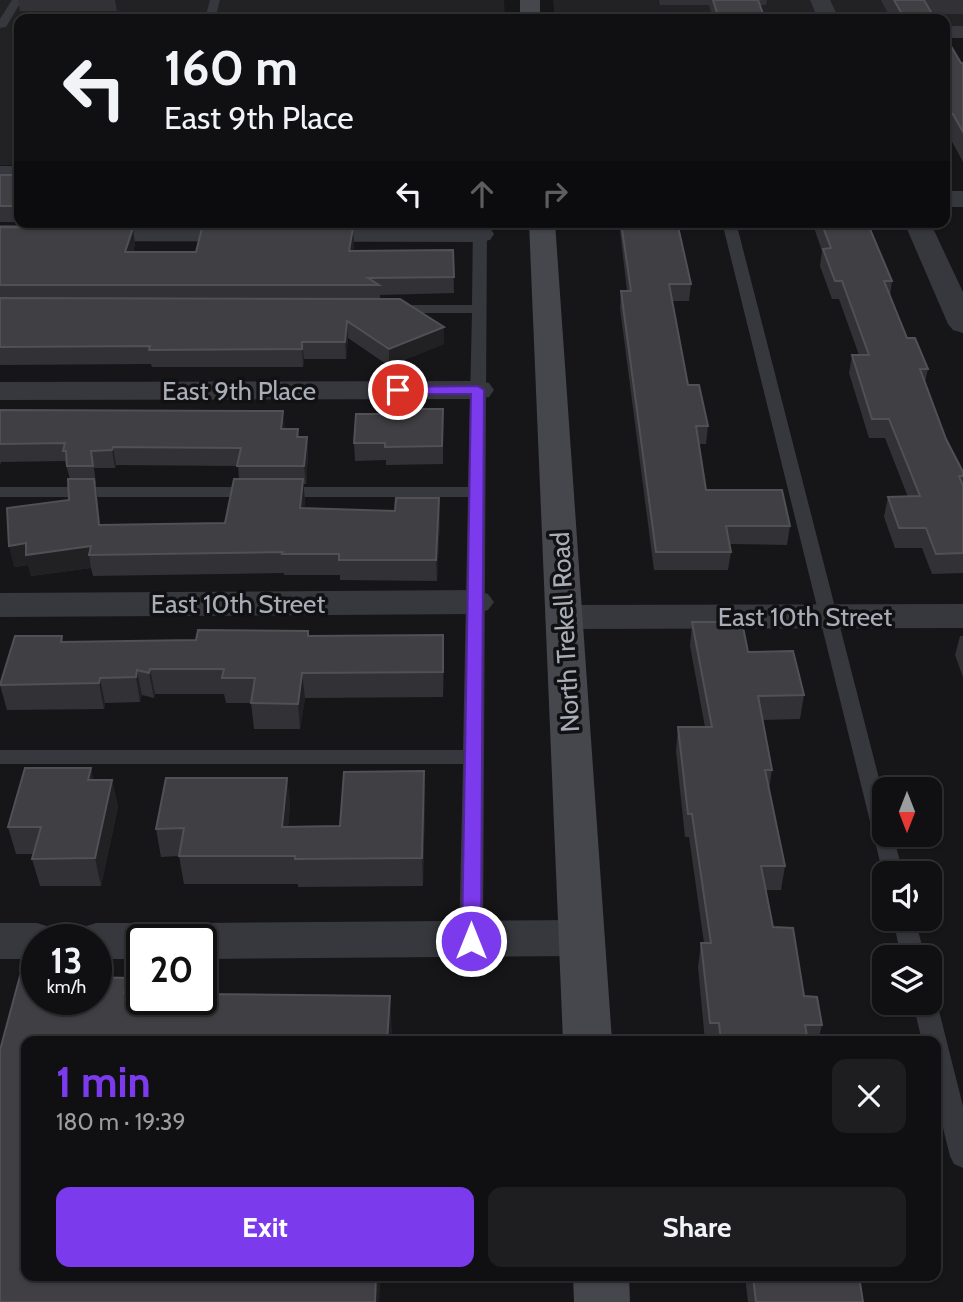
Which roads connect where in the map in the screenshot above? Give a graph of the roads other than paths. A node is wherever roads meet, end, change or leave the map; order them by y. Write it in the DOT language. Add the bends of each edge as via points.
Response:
graph roads {
  1 [pos="17,0"];
  2 [pos="1,25"];
  3 [pos="480,228"];
  4 [pos="542,228"];
  5 [pos="731,228"];
  6 [pos="920,228"];
  7 [pos="0,233"];
  8 [pos="369,309"];
  9 [pos="479,309"];
  10 [pos="963,324"];
  11 [pos="478,390"];
  12 [pos="0,391"];
  13 [pos="0,492"];
  14 [pos="476,492"];
  15 [pos="475,602"];
  16 [pos="0,605"];
  17 [pos="828,616"];
  18 [pos="963,616"];
  19 [pos="564,617"];
  20 [pos="0,757"];
  21 [pos="473,757"];
  22 [pos="889,861"];
  23 [pos="582,938"];
  24 [pos="0,941"];
  25 [pos="21,941"];
  26 [pos="217,941"];
  27 [pos="471,941"];
  28 [pos="928,1015"];
  29 [pos="588,1036"];
  30 [pos="933,1036"];
  31 [pos="941,1069"];
  32 [pos="963,1156"];
  33 [pos="601,1281"];
  34 [pos="602,1302"];
  1 -- 2 [label="lane"];
  3 -- 7 [label="street"];
  3 -- 9 [label="lane"];
  4 -- 19 [label="main road, North Trekell Road"];
  5 -- 17 [label="lane"];
  6 -- 10 [label="street"];
  8 -- 9 [label="lane"];
  9 -- 11 [label="lane"];
  11 -- 12 [label="street, East 9th Place"];
  11 -- 14 [label="lane"];
  13 -- 14 [label="lane"];
  14 -- 15 [label="lane"];
  15 -- 16 [label="street, East 10th Street"];
  15 -- 21 [label="lane"];
  17 -- 18 [label="street, East 10th Street"];
  17 -- 19 [label="street, East 10th Street"];
  17 -- 22 [label="lane"];
  19 -- 23 [label="main road, North Trekell Road"];
  20 -- 21 [label="lane"];
  21 -- 27 [label="lane"];
  23 -- 27 [label="street"];
  23 -- 29 [label="main road, North Trekell Road"];
  24 -- 25 [label="street"];
  26 -- 27 [label="street"];
  28 -- 30 [label="lane"];
  31 -- 32 [label="lane"];
  33 -- 34 [label="main road"];
}
